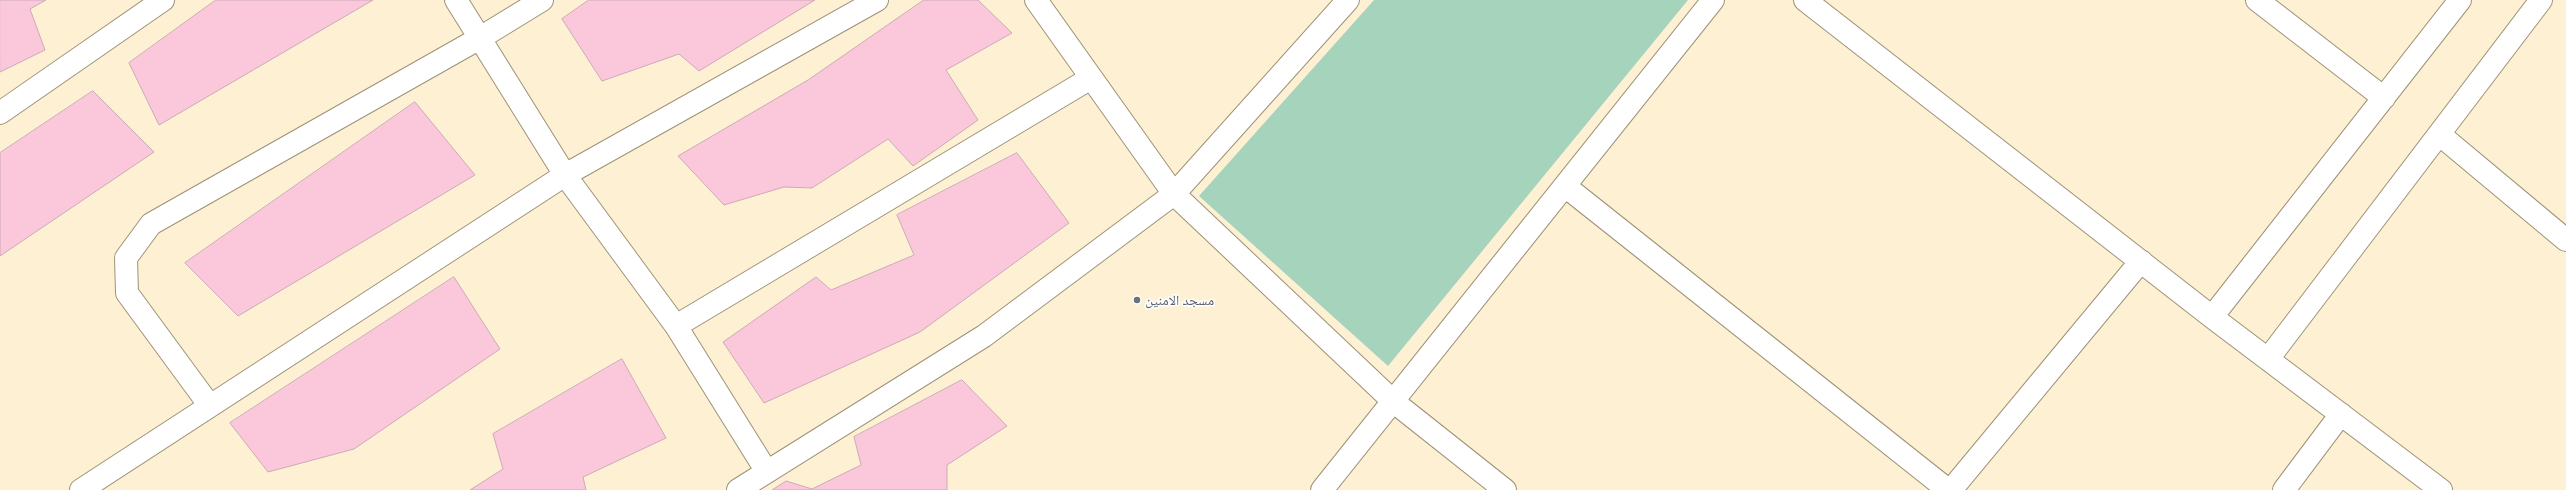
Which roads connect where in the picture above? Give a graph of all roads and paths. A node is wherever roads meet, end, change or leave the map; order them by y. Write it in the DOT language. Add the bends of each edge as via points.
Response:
graph roads {
  1 [pos="162,0"];
  2 [pos="456,0"];
  3 [pos="542,0"];
  4 [pos="877,0"];
  5 [pos="1036,0"];
  6 [pos="1348,0"];
  7 [pos="1713,0"];
  8 [pos="1805,0"];
  9 [pos="2257,0"];
  10 [pos="2460,0"];
  11 [pos="2541,0"];
  12 [pos="480,38"];
  13 [pos="1091,78"];
  14 [pos="2384,98"];
  15 [pos="0,113"];
  16 [pos="2439,134"];
  17 [pos="565,175"];
  18 [pos="1565,186"];
  19 [pos="1174,194"];
  20 [pos="2566,240"];
  21 [pos="2141,261"];
  22 [pos="2212,317"];
  23 [pos="676,326"];
  24 [pos="2268,359"];
  25 [pos="1394,402"];
  26 [pos="210,406"];
  27 [pos="2341,414"];
  28 [pos="767,472"];
  29 [pos="81,490"];
  30 [pos="738,490"];
  31 [pos="1322,490"];
  32 [pos="1505,490"];
  33 [pos="1948,490"];
  34 [pos="1952,490"];
  35 [pos="2284,490"];
  36 [pos="2441,490"];
  1 -- 15 [label="street"];
  2 -- 12 [label="street"];
  3 -- 12 [label="street"];
  4 -- 17 [label="street"];
  5 -- 13 [label="street"];
  6 -- 19 [label="street"];
  7 -- 18 [label="street"];
  8 -- 21 [label="street"];
  9 -- 14 [label="street"];
  10 -- 14 [label="street"];
  11 -- 16 [label="street"];
  12 -- 17 [label="street"];
  12 -- 26 [label="street" via="151,224 130,252 126,258 127,293"];
  13 -- 19 [label="street"];
  13 -- 23 [label="street"];
  14 -- 22 [label="street"];
  16 -- 20 [label="street"];
  16 -- 24 [label="street"];
  17 -- 23 [label="street"];
  17 -- 26 [label="street"];
  18 -- 25 [label="street"];
  18 -- 33 [label="street"];
  19 -- 25 [label="street"];
  19 -- 28 [label="street" via="984,336"];
  21 -- 22 [label="street"];
  21 -- 34 [label="street"];
  22 -- 24 [label="street"];
  23 -- 28 [label="street"];
  24 -- 27 [label="street"];
  25 -- 31 [label="street"];
  25 -- 32 [label="street"];
  26 -- 29 [label="street"];
  27 -- 35 [label="street"];
  27 -- 36 [label="street"];
  28 -- 30 [label="street"];
}
